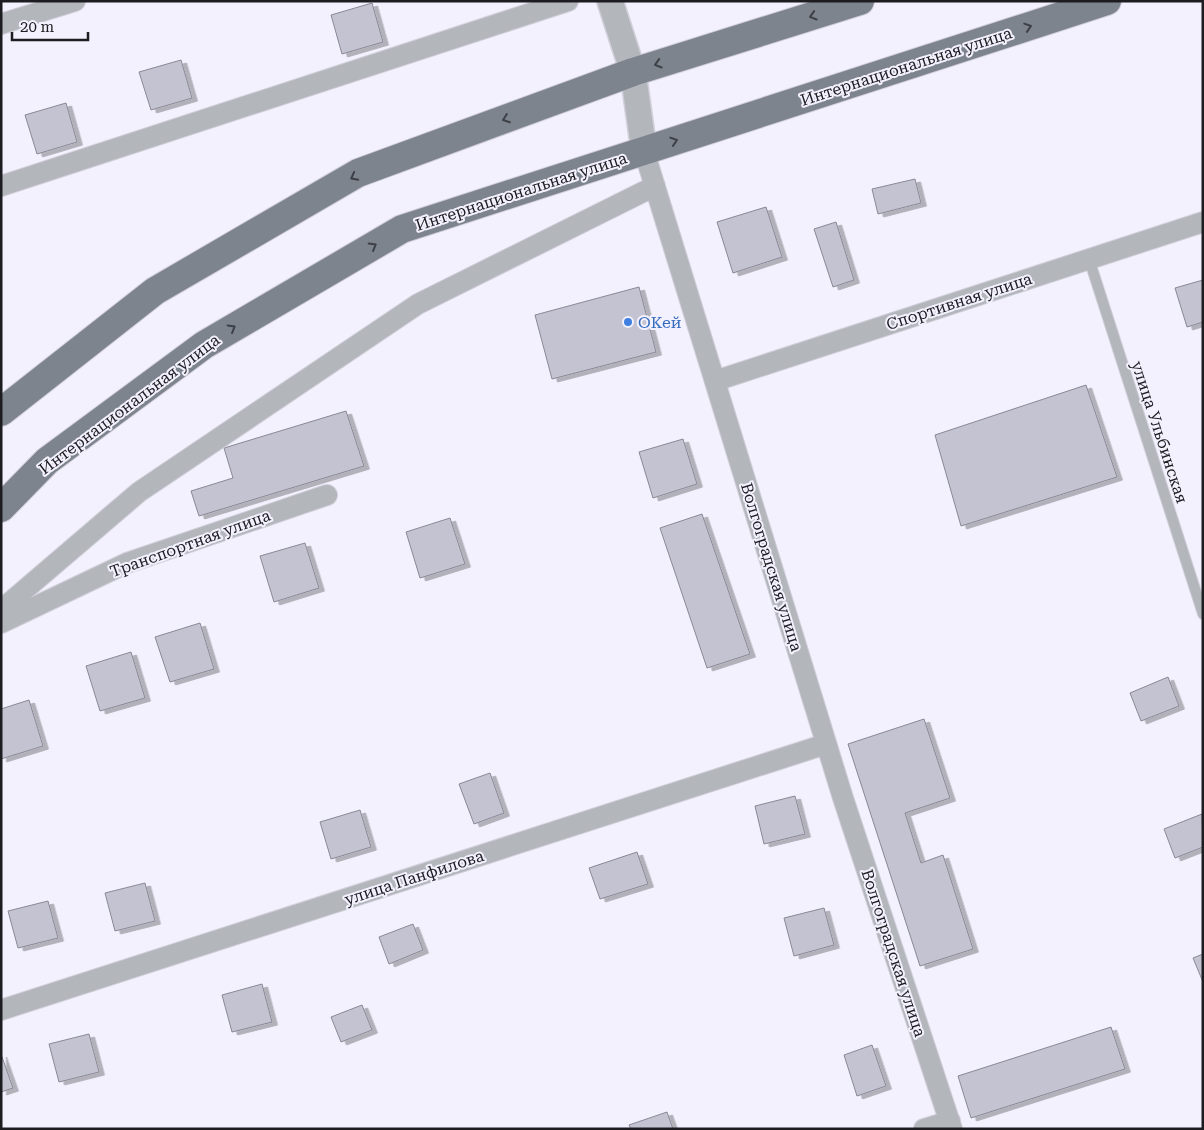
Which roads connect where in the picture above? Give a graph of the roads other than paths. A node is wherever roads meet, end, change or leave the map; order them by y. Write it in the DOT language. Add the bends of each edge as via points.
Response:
graph roads {
  1 [pos="75,1"];
  2 [pos="568,1"];
  3 [pos="610,1"];
  4 [pos="860,1"];
  5 [pos="1107,1"];
  6 [pos="1,24"];
  7 [pos="633,72"];
  8 [pos="644,151"];
  9 [pos="1,186"];
  10 [pos="655,186"];
  11 [pos="1203,222"];
  12 [pos="1089,259"];
  13 [pos="715,381"];
  14 [pos="1,412"];
  15 [pos="328,495"];
  16 [pos="1,508"];
  17 [pos="1,610"];
  18 [pos="1203,614"];
  19 [pos="1,623"];
  20 [pos="826,744"];
  21 [pos="1,1010"];
  22 [pos="951,1125"];
  23 [pos="924,1129"];
  1 -- 6 [label="street"];
  2 -- 9 [label="street"];
  3 -- 7 [label="street, Волгоградская улица"];
  4 -- 7 [label="main road, one-way"];
  8 -- 5 [label="main road, Интернациональная улица, one-way"];
  7 -- 8 [label="street, Волгоградская улица"];
  7 -- 14 [label="main road, one-way" via="358,174 155,291"];
  8 -- 10 [label="street, Волгоградская улица"];
  16 -- 8 [label="main road, Интернациональная улица, one-way" via="47,461 204,344 402,229"];
  10 -- 13 [label="street, Волгоградская улица"];
  10 -- 17 [label="street" via="418,304 139,492"];
  11 -- 12 [label="street, Спортивная улица"];
  12 -- 13 [label="street, Спортивная улица"];
  12 -- 18 [label="lane, улица Ульбинская"];
  13 -- 20 [label="street, Волгоградская улица"];
  15 -- 19 [label="street, Транспортная улица" via="127,563"];
  20 -- 21 [label="street, улица Панфилова"];
  20 -- 22 [label="street, Волгоградская улица"];
  22 -- 23 [label="street"];
}
